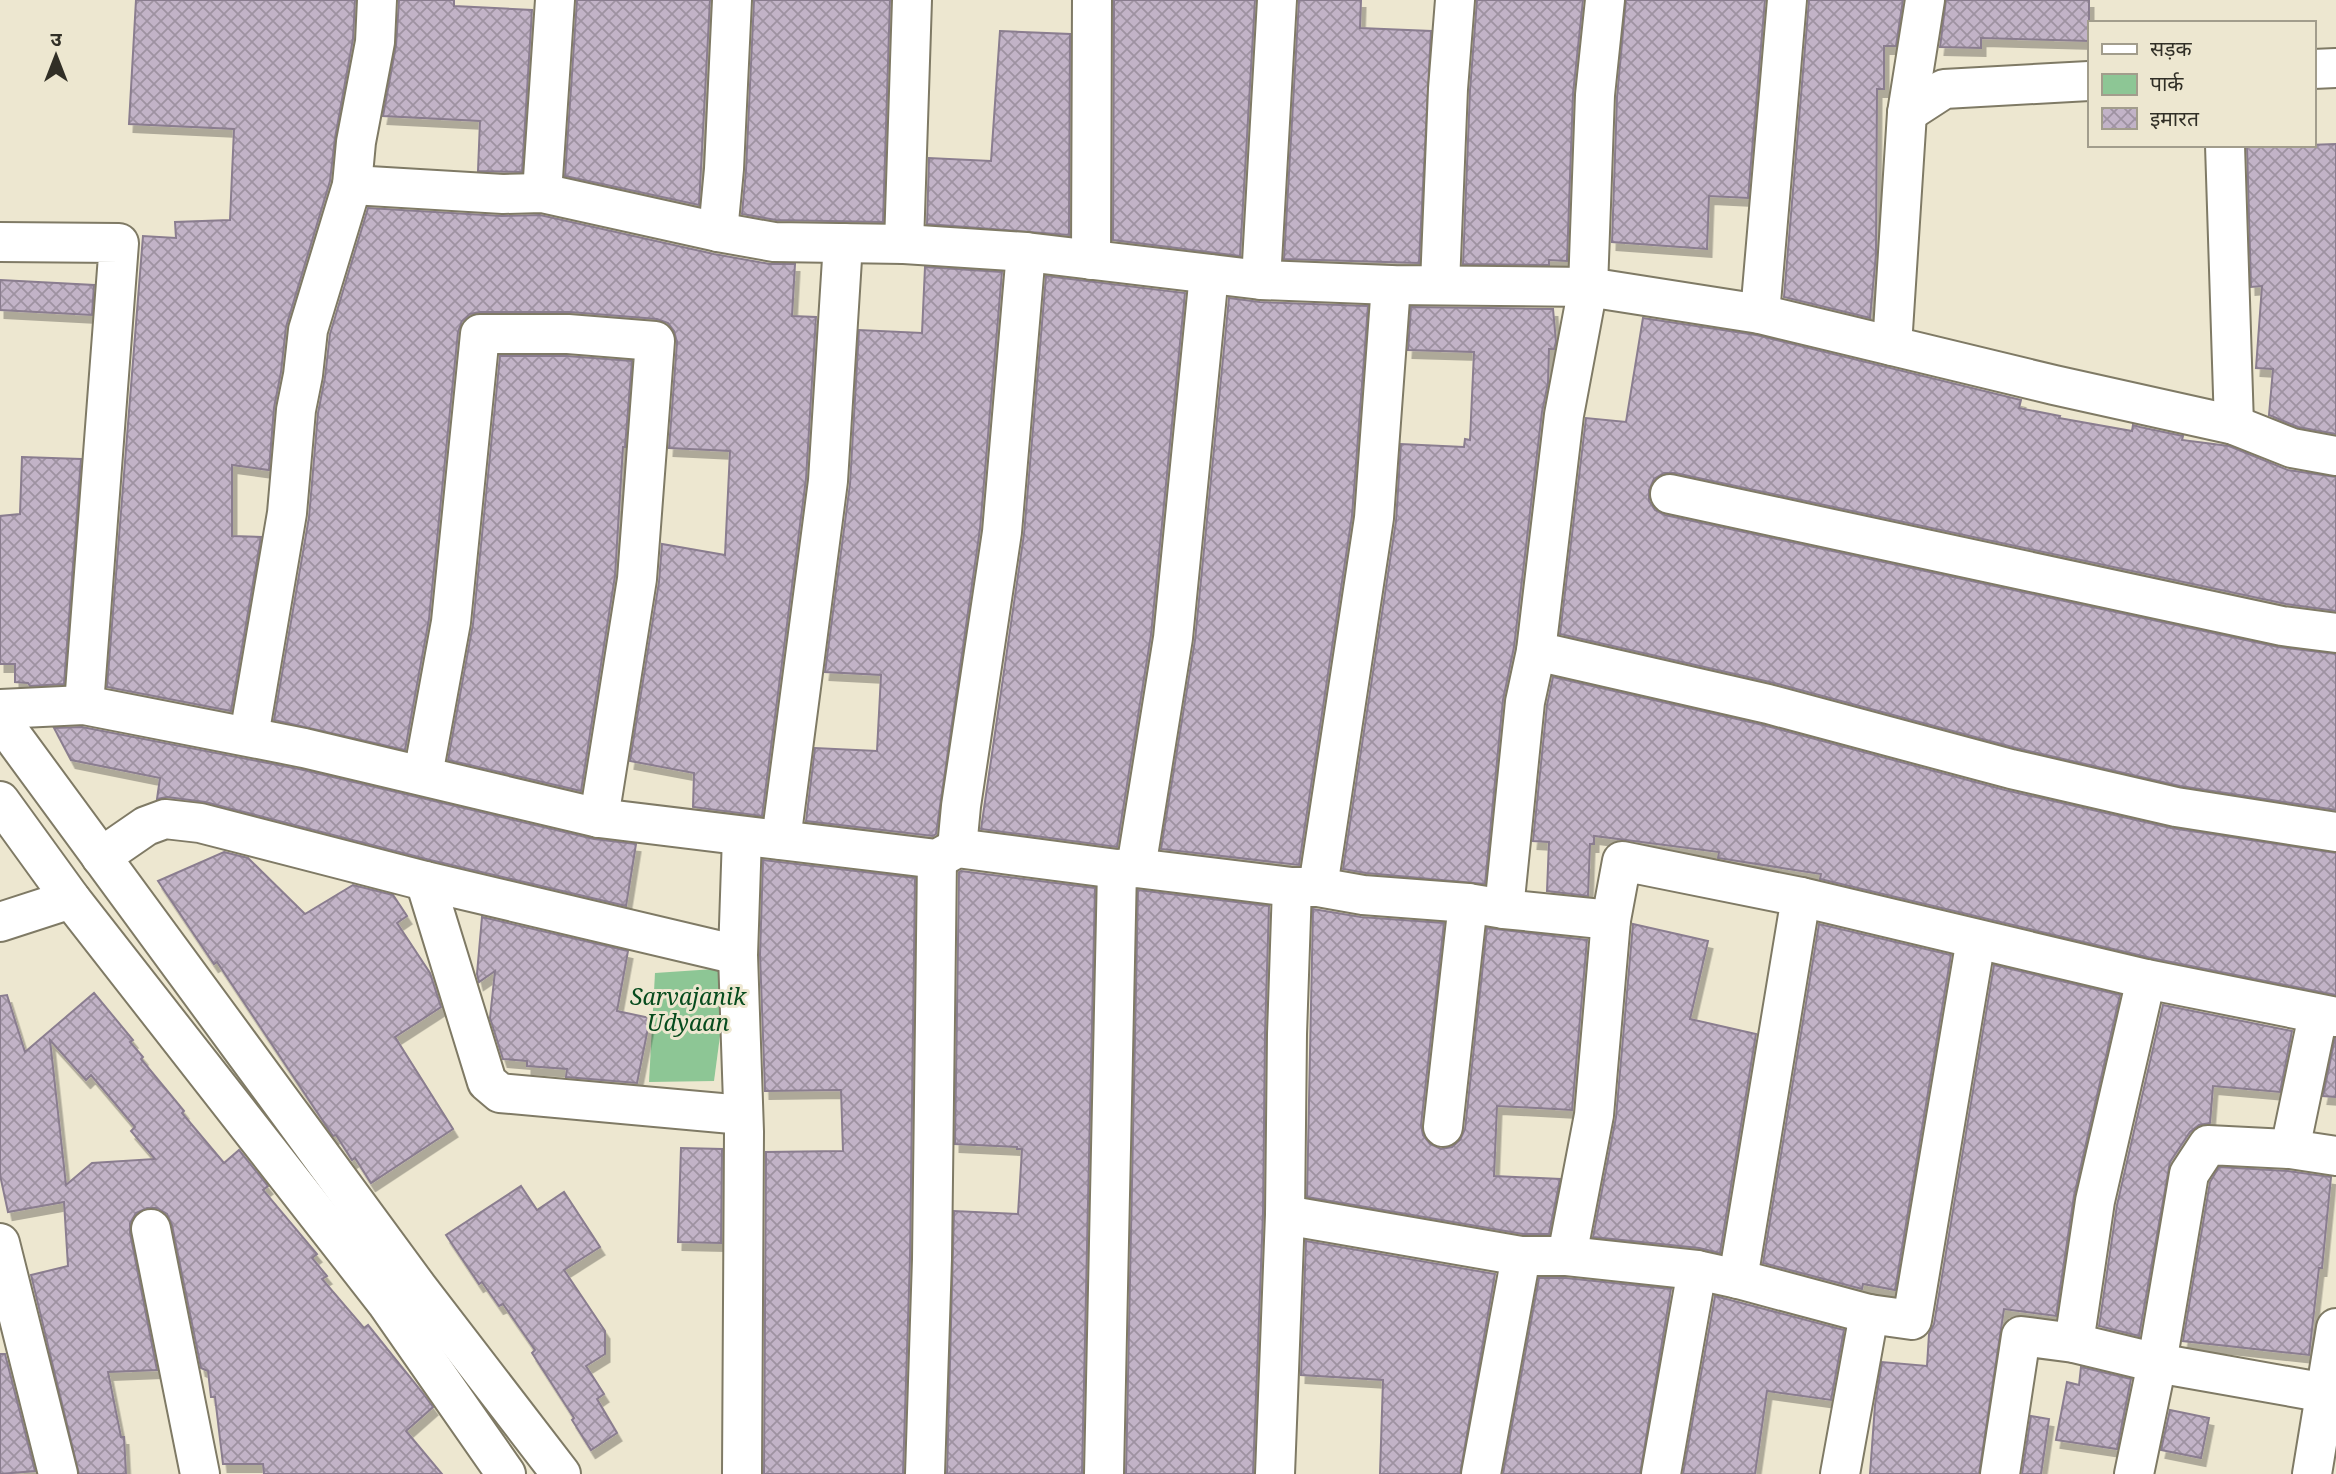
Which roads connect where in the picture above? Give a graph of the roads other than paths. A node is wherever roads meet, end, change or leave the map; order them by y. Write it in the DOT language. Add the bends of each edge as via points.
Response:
graph roads {
  1 [pos="377,0"];
  2 [pos="555,0"];
  3 [pos="732,0"];
  4 [pos="912,0"];
  5 [pos="1092,0"];
  6 [pos="1277,0"];
  7 [pos="1455,0"];
  8 [pos="1605,0"];
  9 [pos="1787,0"];
  10 [pos="1925,0"];
  11 [pos="2336,68"];
  12 [pos="2315,69"];
  13 [pos="2088,81"];
  14 [pos="1907,113"];
  15 [pos="2225,147"];
  16 [pos="352,185"];
  17 [pos="542,193"];
  18 [pos="719,232"];
  19 [pos="0,242"];
  20 [pos="843,243"];
  21 [pos="904,244"];
  22 [pos="1026,252"];
  23 [pos="1091,260"];
  24 [pos="1209,274"];
  25 [pos="1261,280"];
  26 [pos="1440,284"];
  27 [pos="1391,285"];
  28 [pos="1588,287"];
  29 [pos="1760,314"];
  30 [pos="1892,346"];
  31 [pos="2234,425"];
  32 [pos="2336,456"];
  33 [pos="1670,494"];
  34 [pos="2336,633"];
  35 [pos="1536,651"];
  36 [pos="84,705"];
  37 [pos="0,709"];
  38 [pos="0,719"];
  39 [pos="249,736"];
  40 [pos="423,775"];
  41 [pos="0,802"];
  42 [pos="599,818"];
  43 [pos="2336,832"];
  44 [pos="742,836"];
  45 [pos="781,840"];
  46 [pos="947,854"];
  47 [pos="101,858"];
  48 [pos="1126,869"];
  49 [pos="425,881"];
  50 [pos="1305,887"];
  51 [pos="1801,897"];
  52 [pos="71,899"];
  53 [pos="1486,906"];
  54 [pos="1611,920"];
  55 [pos="0,922"];
  56 [pos="1976,939"];
  57 [pos="738,955"];
  58 [pos="2146,979"];
  59 [pos="2327,1016"];
  60 [pos="743,1115"];
  61 [pos="1443,1127"];
  62 [pos="2290,1149"];
  63 [pos="2336,1156"];
  64 [pos="1285,1215"];
  65 [pos="151,1228"];
  66 [pos="0,1243"];
  67 [pos="1521,1256"];
  68 [pos="1567,1256"];
  69 [pos="1697,1270"];
  70 [pos="1738,1279"];
  71 [pos="1869,1314"];
  72 [pos="2336,1328"];
  73 [pos="2074,1343"];
  74 [pos="2157,1363"];
  75 [pos="2326,1393"];
  76 [pos="58,1474"];
  77 [pos="200,1474"];
  78 [pos="506,1474"];
  79 [pos="561,1474"];
  80 [pos="742,1474"];
  81 [pos="925,1474"];
  82 [pos="1104,1474"];
  83 [pos="1275,1474"];
  84 [pos="1481,1474"];
  85 [pos="1661,1474"];
  86 [pos="1840,1474"];
  87 [pos="2000,1474"];
  88 [pos="2134,1474"];
  89 [pos="2312,1474"];
  1 -- 16 [label="street" via="375,42"];
  2 -- 17 [label="street"];
  3 -- 18 [label="street"];
  4 -- 21 [label="street"];
  5 -- 23 [label="street"];
  6 -- 25 [label="street"];
  7 -- 26 [label="street"];
  8 -- 28 [label="street" via="1595,95"];
  9 -- 29 [label="street"];
  10 -- 14 [label="street"];
  11 -- 12 [label="street"];
  13 -- 14 [label="street" via="1944,89"];
  14 -- 30 [label="street"];
  15 -- 31 [label="street"];
  16 -- 17 [label="street"];
  16 -- 39 [label="street" via="308,330 286,513"];
  17 -- 18 [label="street"];
  18 -- 20 [label="street" via="774,242"];
  19 -- 36 [label="street" via="119,243"];
  20 -- 21 [label="street"];
  20 -- 45 [label="street" via="828,481"];
  21 -- 22 [label="street"];
  22 -- 23 [label="street"];
  22 -- 46 [label="street" via="1002,531 961,806"];
  23 -- 24 [label="street"];
  24 -- 25 [label="street"];
  24 -- 48 [label="street" via="1172,638"];
  25 -- 27 [label="street"];
  26 -- 27 [label="street"];
  26 -- 28 [label="street"];
  27 -- 50 [label="street" via="1374,518"];
  28 -- 29 [label="street"];
  28 -- 35 [label="street" via="1564,415"];
  29 -- 30 [label="street"];
  30 -- 31 [label="street"];
  31 -- 32 [label="street" via="2292,448"];
  33 -- 34 [label="street" via="2282,626"];
  35 -- 43 [label="street" via="2176,807"];
  35 -- 53 [label="street"];
  36 -- 37 [label="street"];
  36 -- 39 [label="street"];
  38 -- 47 [label="street"];
  39 -- 40 [label="street"];
  40 -- 42 [label="street"];
  40 -- 42 [label="street" via="451,622 480,334 568,334 654,341 637,579"];
  41 -- 52 [label="street"];
  42 -- 44 [label="street"];
  44 -- 45 [label="street"];
  44 -- 57 [label="street"];
  45 -- 46 [label="street"];
  46 -- 48 [label="street"];
  46 -- 81 [label="street"];
  47 -- 49 [label="street" via="146,826 165,820 201,823"];
  47 -- 79 [label="street" via="418,1289"];
  48 -- 50 [label="street"];
  48 -- 82 [label="street"];
  49 -- 57 [label="street"];
  49 -- 60 [label="street" via="487,1082 500,1093"];
  50 -- 53 [label="street"];
  50 -- 64 [label="street" via="1287,1034"];
  51 -- 54 [label="street" via="1622,861"];
  51 -- 56 [label="street"];
  51 -- 70 [label="street"];
  52 -- 55 [label="street"];
  52 -- 78 [label="street" via="386,1302"];
  53 -- 54 [label="street"];
  53 -- 61 [label="street"];
  54 -- 68 [label="street" via="1594,1115"];
  56 -- 58 [label="street"];
  56 -- 71 [label="street" via="1912,1320"];
  57 -- 60 [label="street"];
  58 -- 59 [label="street"];
  58 -- 73 [label="street" via="2095,1202"];
  59 -- 62 [label="street"];
  60 -- 80 [label="street"];
  62 -- 63 [label="street"];
  62 -- 74 [label="street" via="2208,1145 2189,1174"];
  64 -- 67 [label="street"];
  64 -- 83 [label="street"];
  65 -- 77 [label="street"];
  66 -- 76 [label="street"];
  67 -- 68 [label="street"];
  67 -- 84 [label="street"];
  68 -- 69 [label="street"];
  69 -- 70 [label="street"];
  69 -- 85 [label="street"];
  70 -- 71 [label="street"];
  71 -- 86 [label="street"];
  72 -- 75 [label="street"];
  73 -- 74 [label="street"];
  73 -- 87 [label="street" via="2021,1336"];
  74 -- 75 [label="street"];
  74 -- 88 [label="street"];
  75 -- 89 [label="street"];
}
